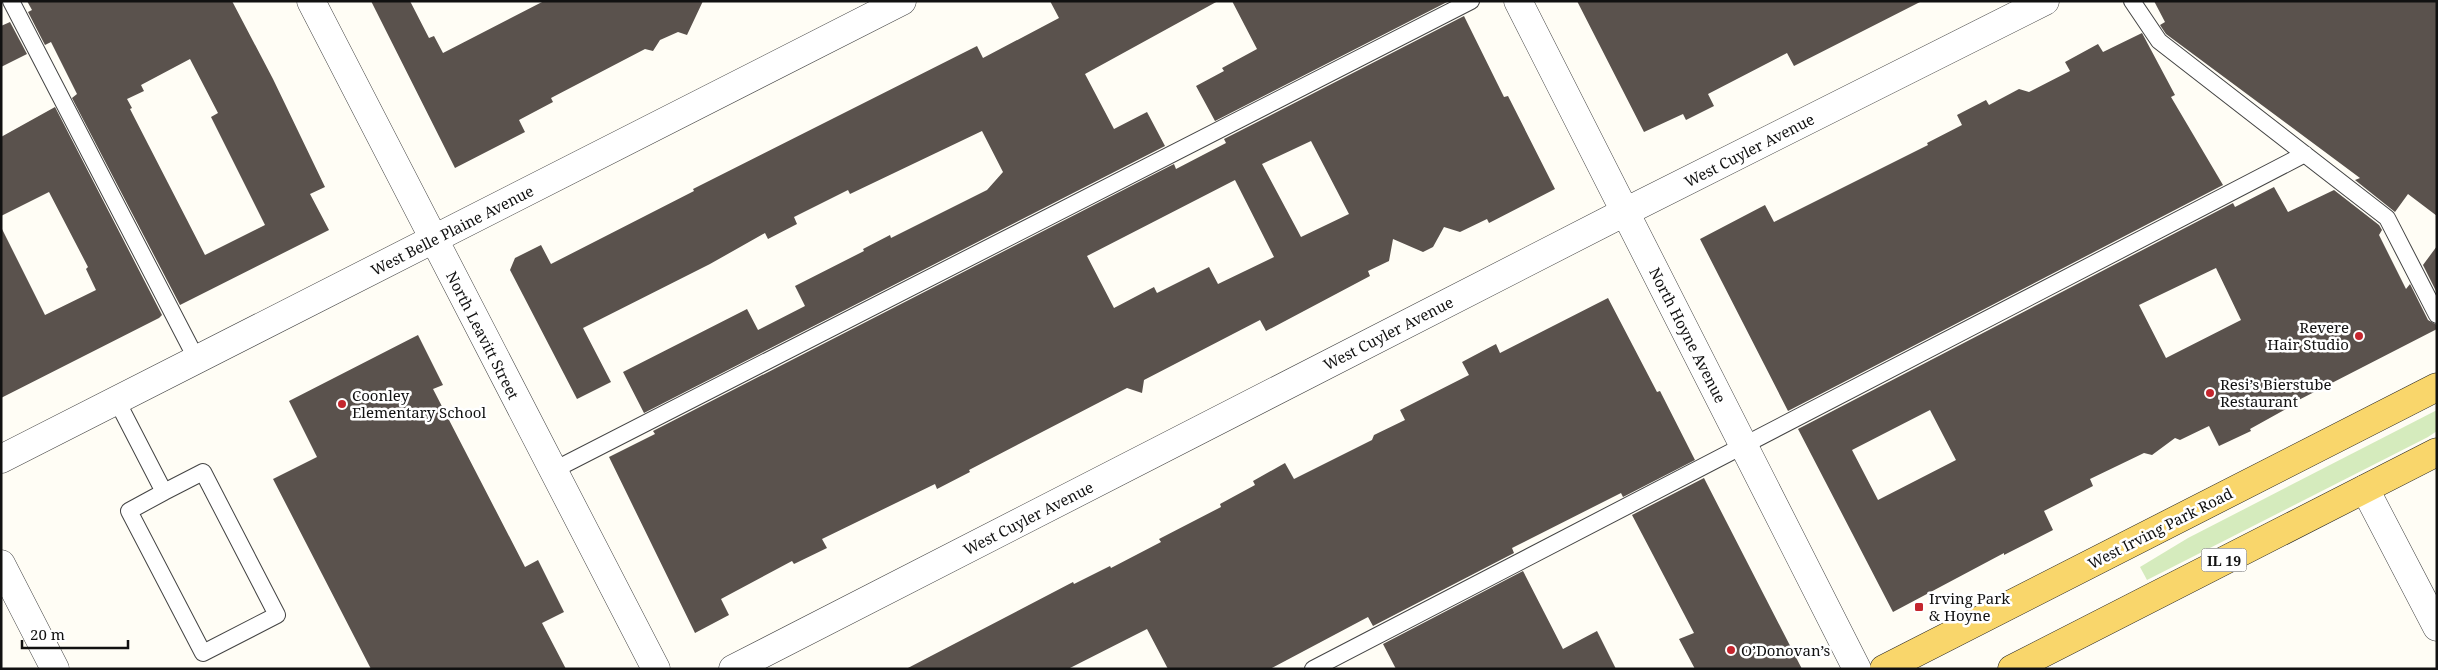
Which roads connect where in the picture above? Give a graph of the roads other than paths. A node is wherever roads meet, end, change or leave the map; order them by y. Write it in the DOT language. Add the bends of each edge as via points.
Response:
graph roads {
  1 [pos="11,1"];
  2 [pos="902,1"];
  3 [pos="1471,1"];
  4 [pos="1518,1"];
  5 [pos="2045,1"];
  6 [pos="2132,1"];
  7 [pos="314,2"];
  8 [pos="2305,154"];
  9 [pos="1625,212"];
  10 [pos="434,239"];
  11 [pos="2437,315"];
  12 [pos="197,360"];
  13 [pos="2437,387"];
  14 [pos="117,401"];
  15 [pos="1744,446"];
  16 [pos="2437,452"];
  17 [pos="1,460"];
  18 [pos="554,470"];
  19 [pos="2365,489"];
  20 [pos="164,492"];
  21 [pos="1,564"];
  22 [pos="2437,627"];
  23 [pos="55,669"];
  24 [pos="656,669"];
  25 [pos="733,669"];
  26 [pos="1313,669"];
  27 [pos="1857,669"];
  28 [pos="1884,669"];
  29 [pos="2012,669"];
  1 -- 12 [label="lane"];
  2 -- 10 [label="street, West Belle Plaine Avenue"];
  3 -- 18 [label="lane"];
  4 -- 9 [label="street, North Hoyne Avenue"];
  5 -- 9 [label="street, West Cuyler Avenue"];
  6 -- 8 [label="lane" via="2159,41"];
  7 -- 10 [label="street, North Leavitt Street"];
  8 -- 11 [label="lane" via="2387,218"];
  8 -- 15 [label="lane"];
  9 -- 15 [label="street, North Hoyne Avenue"];
  9 -- 25 [label="street, West Cuyler Avenue"];
  10 -- 12 [label="street, West Belle Plaine Avenue"];
  10 -- 18 [label="street, North Leavitt Street"];
  12 -- 14 [label="street, West Belle Plaine Avenue"];
  13 -- 28 [label="main road, West Irving Park Road"];
  14 -- 17 [label="street, West Belle Plaine Avenue"];
  14 -- 20 [label="lane"];
  15 -- 26 [label="lane"];
  15 -- 27 [label="street, North Hoyne Avenue"];
  16 -- 19 [label="main road, IL 19"];
  18 -- 24 [label="street, North Leavitt Street"];
  19 -- 22 [label="street"];
  19 -- 29 [label="main road, IL 19"];
  20 -- 20 [label="lane" via="129,511 203,653 277,615 203,472"];
  21 -- 23 [label="street"];
}
